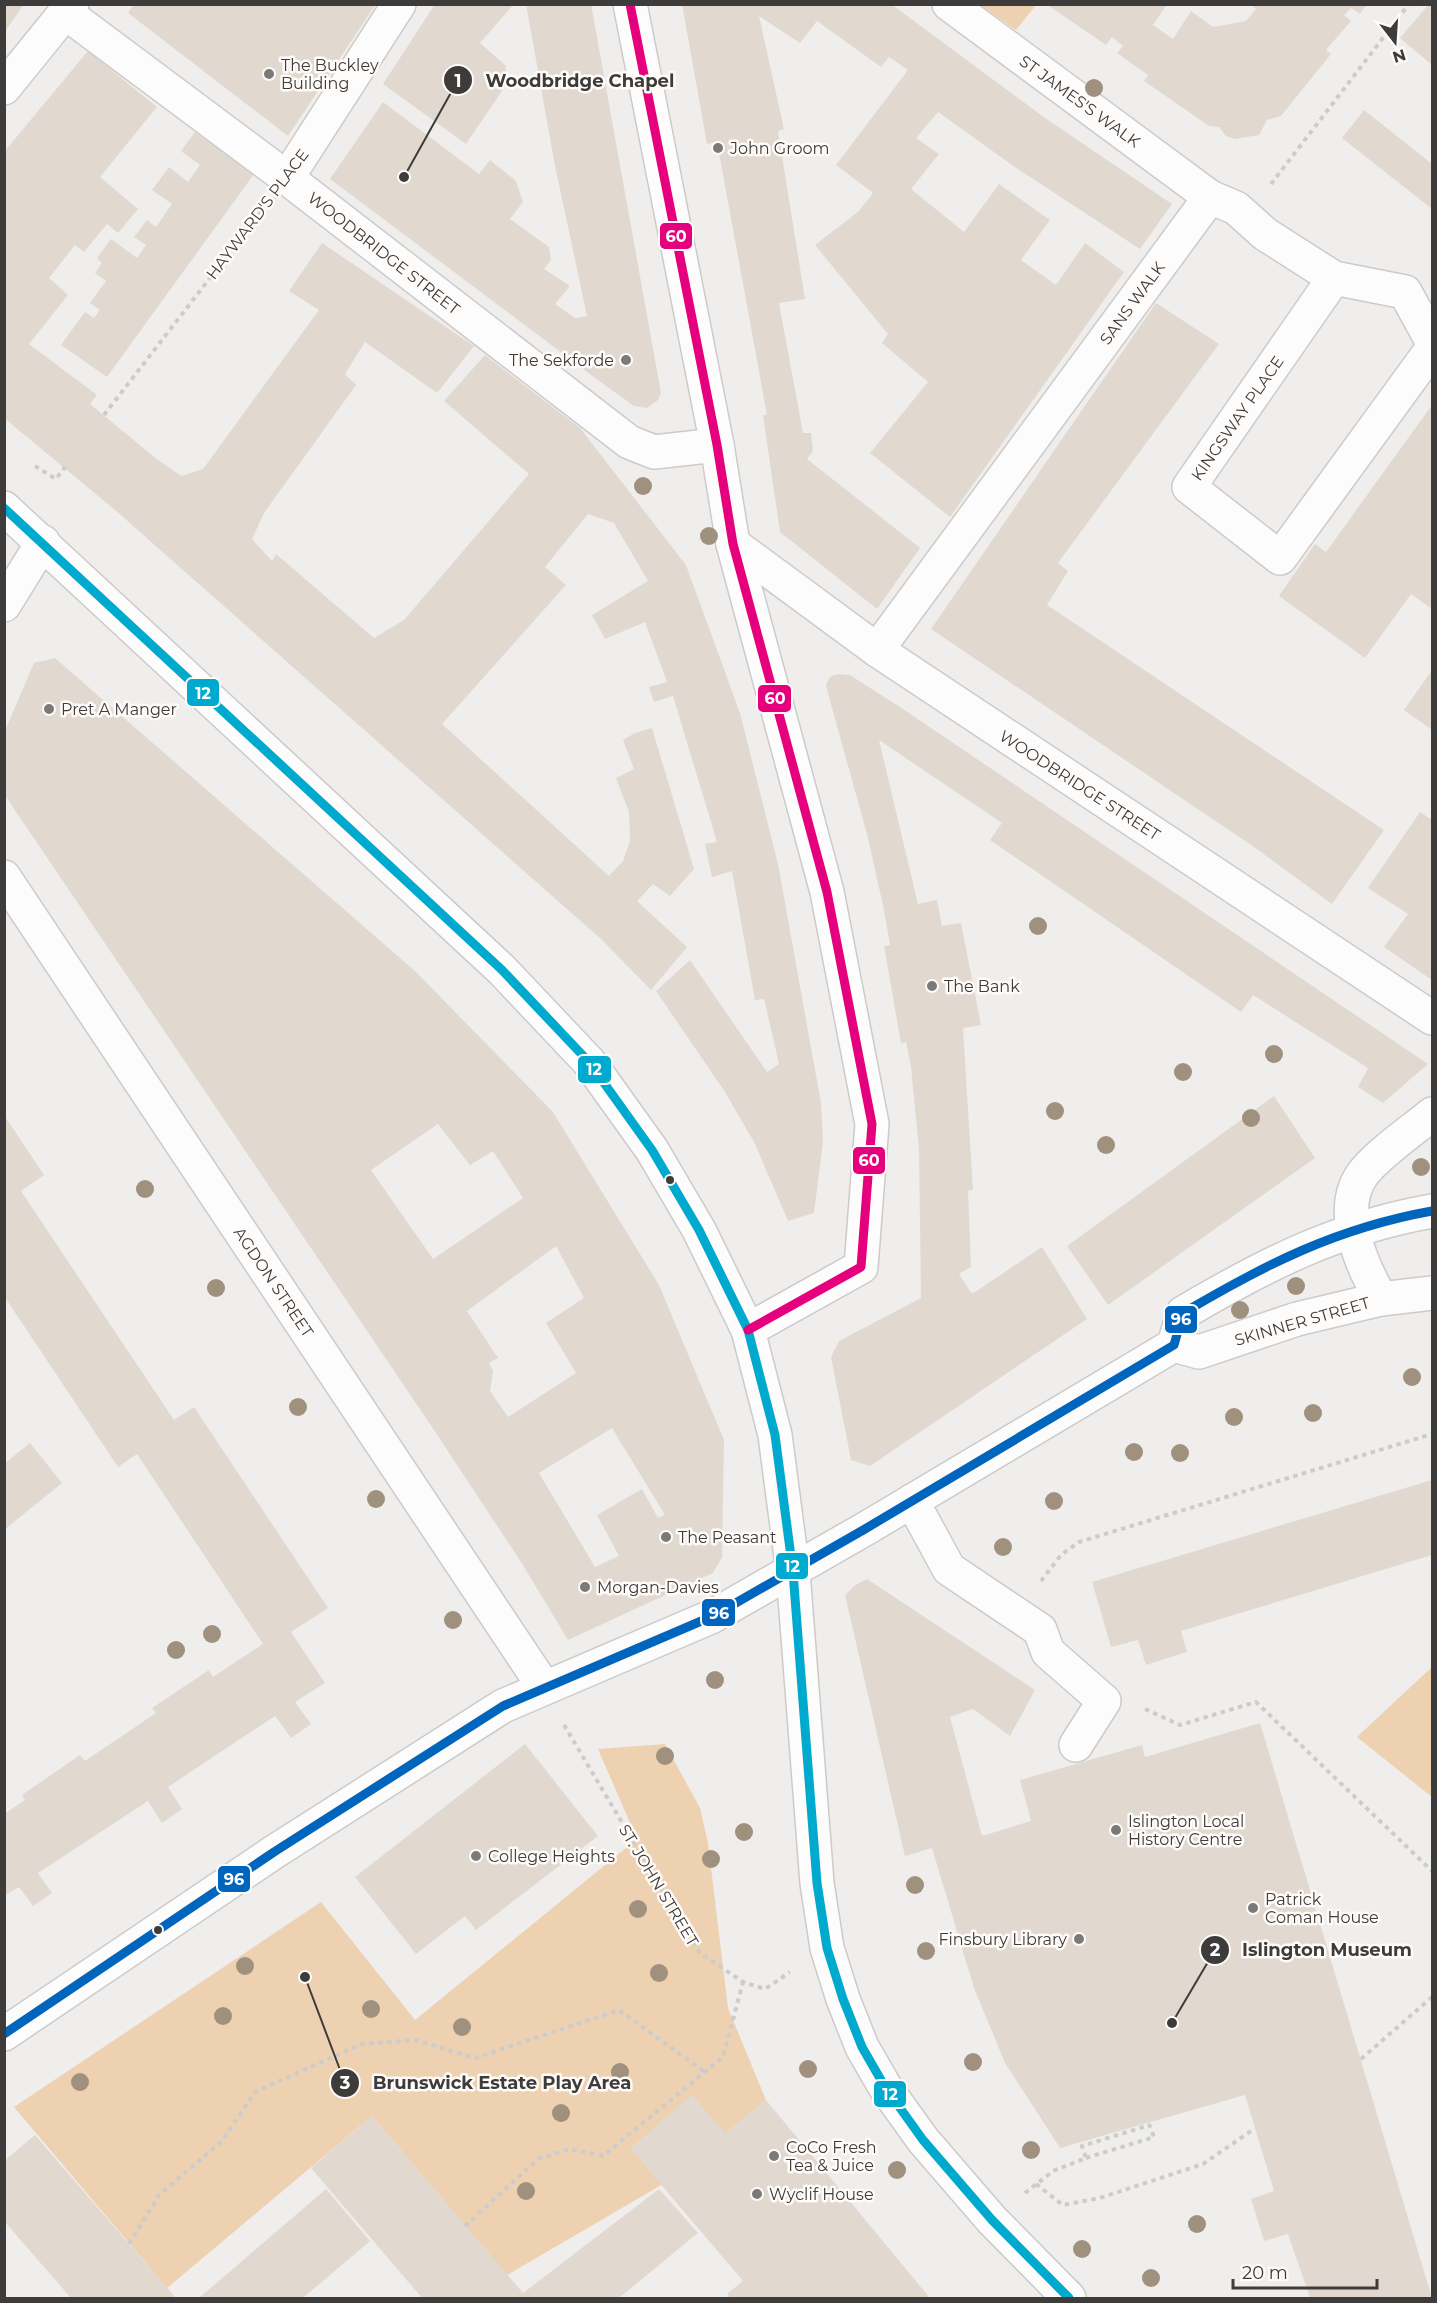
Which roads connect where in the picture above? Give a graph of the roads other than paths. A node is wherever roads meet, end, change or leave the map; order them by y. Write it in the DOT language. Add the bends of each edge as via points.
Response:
graph roads {
  1 [pos="399,4"];
  2 [pos="630,4"];
  3 [pos="949,4"];
  4 [pos="69,9"];
  5 [pos="4,88"];
  6 [pos="287,178"];
  7 [pos="1223,203"];
  8 [pos="1334,278"];
  9 [pos="1432,341"];
  10 [pos="1432,349"];
  11 [pos="717,445"];
  12 [pos="4,508"];
  13 [pos="43,542"];
  14 [pos="733,544"];
  15 [pos="4,605"];
  16 [pos="876,651"];
  17 [pos="4,877"];
  18 [pos="1432,1018"];
  19 [pos="1432,1114"];
  20 [pos="1432,1211"];
  21 [pos="1354,1229"];
  22 [pos="1432,1293"];
  23 [pos="1381,1299"];
  24 [pos="748,1330"];
  25 [pos="1174,1345"];
  26 [pos="912,1501"];
  27 [pos="793,1572"];
  28 [pos="544,1687"];
  29 [pos="1076,1745"];
  30 [pos="5,2034"];
  31 [pos="1069,2298"];
  1 -- 6 [label="street, HAYWARD'S PLACE"];
  2 -- 11 [label="street"];
  3 -- 7 [label="street, ST JAMES'S WALK"];
  4 -- 5 [label="street"];
  4 -- 6 [label="street, WOODBRIDGE STREET"];
  6 -- 11 [label="street, WOODBRIDGE STREET" via="629,442 654,452"];
  7 -- 8 [label="street"];
  7 -- 16 [label="street, SANS WALK"];
  8 -- 9 [label="street" via="1405,292"];
  8 -- 10 [label="street, KINGSWAY PLACE" via="1189,487 1280,558"];
  11 -- 14 [label="street"];
  12 -- 13 [label="street"];
  13 -- 15 [label="street"];
  13 -- 24 [label="street" via="502,970 589,1062 652,1150 699,1230"];
  14 -- 16 [label="street, WOODBRIDGE STREET"];
  14 -- 24 [label="street" via="827,892 872,1124 861,1267"];
  16 -- 18 [label="street, WOODBRIDGE STREET"];
  17 -- 28 [label="street, AGDON STREET"];
  19 -- 21 [label="street" via="1362,1175 1352,1206"];
  20 -- 21 [label="street"];
  21 -- 23 [label="street" via="1368,1277"];
  21 -- 25 [label="street" via="1244,1276 1183,1313"];
  22 -- 23 [label="street, SKINNER STREET"];
  23 -- 25 [label="street, SKINNER STREET" via="1297,1319 1199,1352"];
  24 -- 27 [label="street" via="776,1435"];
  25 -- 26 [label="street"];
  26 -- 27 [label="street"];
  26 -- 29 [label="street" via="949,1569 1040,1630 1048,1652 1104,1701"];
  27 -- 28 [label="street" via="713,1616"];
  27 -- 31 [label="street" via="817,1883 827,1948 843,1999 862,2047 923,2140 992,2220"];
  28 -- 30 [label="street" via="503,1706 274,1852"];
}
